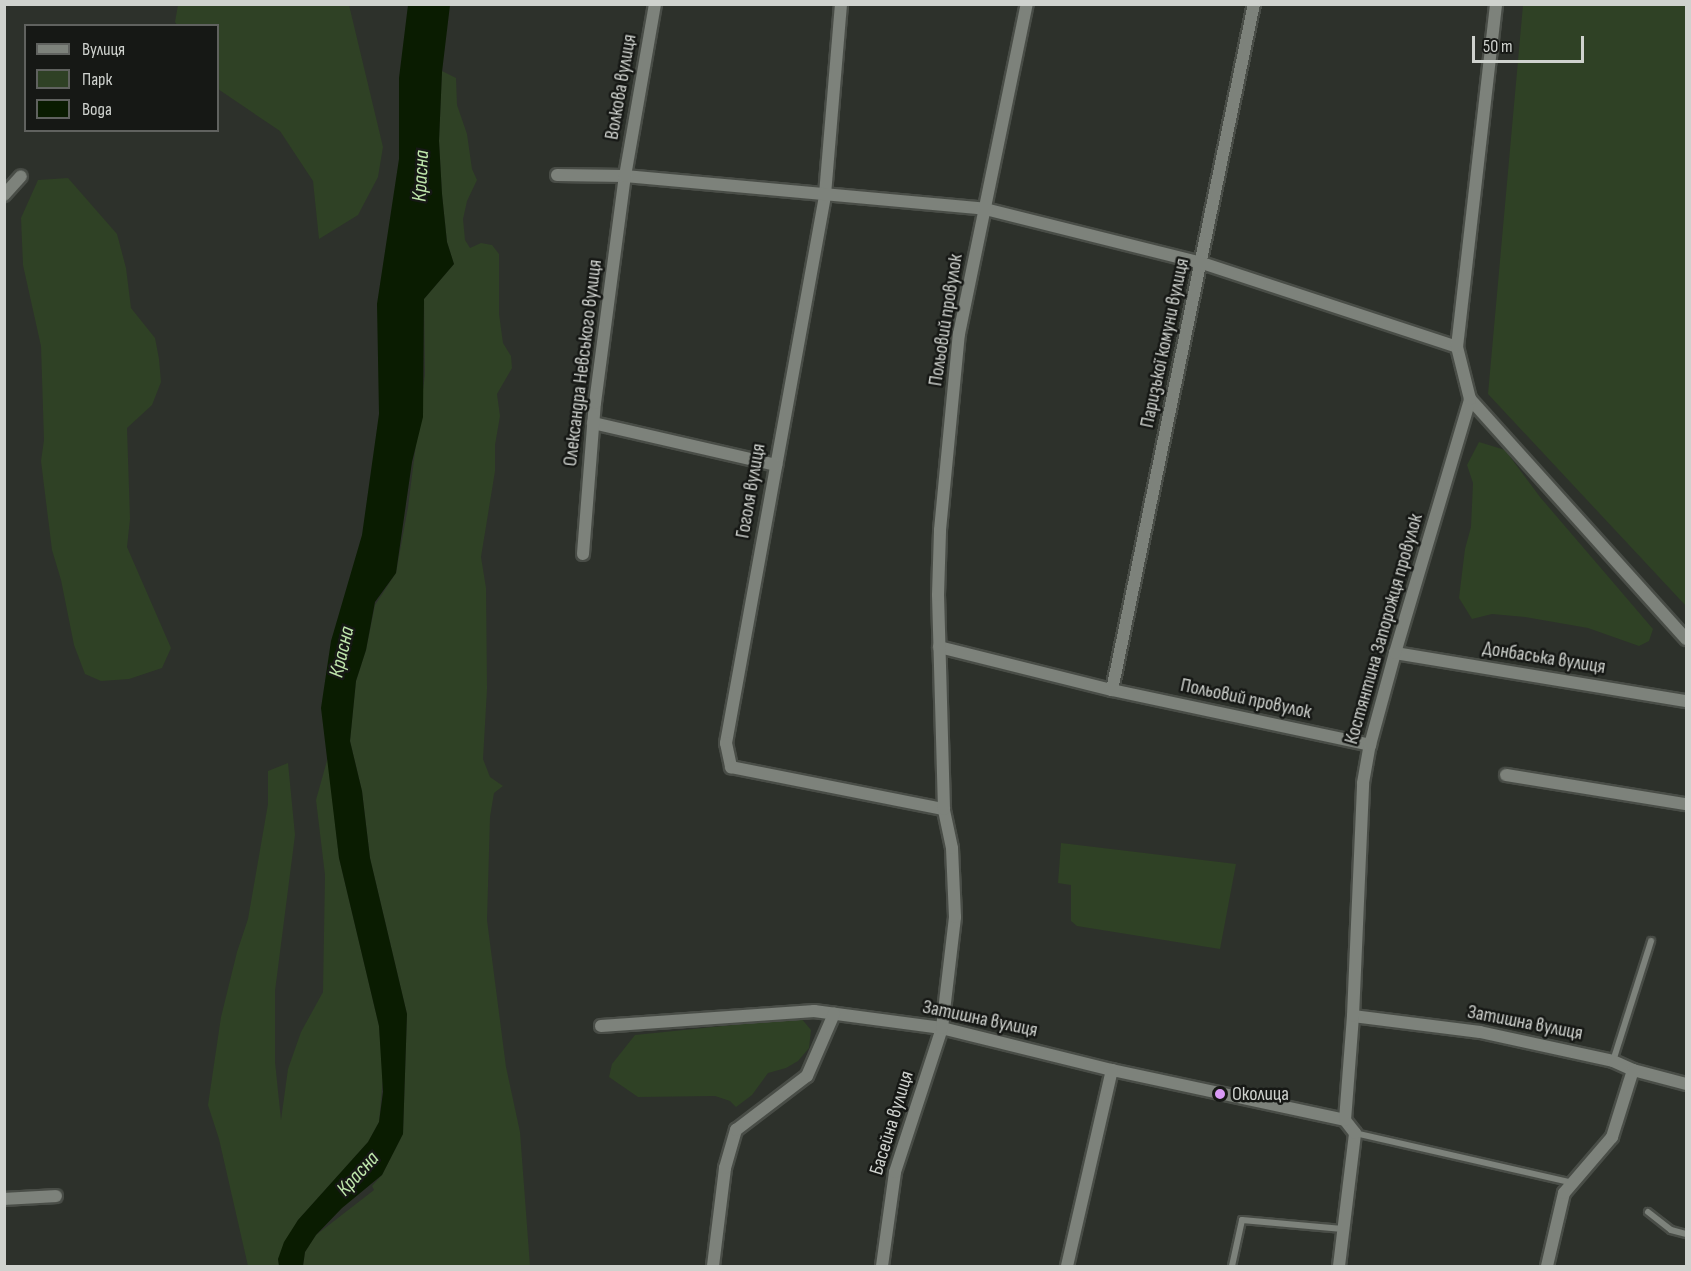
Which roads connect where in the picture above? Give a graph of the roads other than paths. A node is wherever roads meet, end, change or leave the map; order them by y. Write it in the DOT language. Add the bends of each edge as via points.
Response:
graph roads {
  1 [pos="655,4"];
  2 [pos="841,4"];
  3 [pos="1028,4"];
  4 [pos="1254,4"];
  5 [pos="1496,4"];
  6 [pos="557,175"];
  7 [pos="21,176"];
  8 [pos="626,176"];
  9 [pos="4,195"];
  10 [pos="825,196"];
  11 [pos="985,209"];
  12 [pos="1202,263"];
  13 [pos="1457,347"];
  14 [pos="1470,399"];
  15 [pos="593,423"];
  16 [pos="776,465"];
  17 [pos="583,554"];
  18 [pos="1686,639"];
  19 [pos="939,647"];
  20 [pos="1395,653"];
  21 [pos="1112,690"];
  22 [pos="1686,700"];
  23 [pos="1370,745"];
  24 [pos="1506,775"];
  25 [pos="1686,804"];
  26 [pos="944,809"];
  27 [pos="1651,941"];
  28 [pos="834,1014"];
  29 [pos="1353,1016"];
  30 [pos="601,1026"];
  31 [pos="942,1028"];
  32 [pos="1613,1061"];
  33 [pos="1112,1070"];
  34 [pos="1633,1070"];
  35 [pos="1686,1084"];
  36 [pos="1345,1120"];
  37 [pos="1355,1133"];
  38 [pos="1574,1183"];
  39 [pos="56,1196"];
  40 [pos="4,1199"];
  41 [pos="1648,1212"];
  42 [pos="1344,1229"];
  43 [pos="1686,1234"];
  44 [pos="713,1266"];
  45 [pos="882,1266"];
  46 [pos="1068,1266"];
  47 [pos="1232,1266"];
  48 [pos="1339,1266"];
  49 [pos="1547,1266"];
  1 -- 8 [label="street, Волкова вулиця"];
  2 -- 10 [label="street, Гоголя вулиця"];
  3 -- 11 [label="street, Польовий провулок"];
  4 -- 12 [label="street, Паризької комуни вулиця"];
  5 -- 13 [label="street"];
  6 -- 8 [label="street"];
  7 -- 9 [label="street"];
  8 -- 10 [label="street"];
  8 -- 15 [label="street, Олександра Невського вулиця"];
  10 -- 11 [label="street"];
  10 -- 16 [label="street, Гоголя вулиця"];
  11 -- 12 [label="street"];
  11 -- 19 [label="street, Польовий провулок" via="959,334 940,530"];
  12 -- 13 [label="street"];
  12 -- 21 [label="street, Паризької комуни вулиця"];
  13 -- 14 [label="street"];
  14 -- 18 [label="street"];
  14 -- 20 [label="street, Костянтина Запорожця провулок"];
  15 -- 16 [label="street"];
  15 -- 17 [label="street, Олександра Невського вулиця"];
  16 -- 26 [label="street, Гоголя вулиця" via="726,744 731,767"];
  19 -- 21 [label="street, Польовий провулок"];
  19 -- 26 [label="street, Польовий провулок"];
  20 -- 22 [label="street, Донбаська вулиця"];
  20 -- 23 [label="street, Костянтина Запорожця провулок"];
  21 -- 23 [label="street, Польовий провулок"];
  23 -- 29 [label="street, Костянтина Запорожця провулок" via="1363,783"];
  24 -- 25 [label="street"];
  26 -- 31 [label="street, Польовий провулок" via="952,848 955,918"];
  27 -- 32 [label="lane"];
  28 -- 30 [label="street, Затишна вулиця" via="814,1011"];
  28 -- 31 [label="street, Затишна вулиця"];
  28 -- 44 [label="street" via="807,1076 736,1130 725,1168"];
  29 -- 32 [label="street, Затишна вулиця" via="1480,1032"];
  29 -- 36 [label="street, Костянтина Запорожця провулок"];
  31 -- 33 [label="street, Затишна вулиця"];
  31 -- 45 [label="street, Басейна вулиця" via="895,1172"];
  32 -- 34 [label="street, Затишна вулиця"];
  33 -- 36 [label="street, Затишна вулиця"];
  33 -- 46 [label="street"];
  34 -- 35 [label="street, Затишна вулиця"];
  34 -- 38 [label="street" via="1611,1137"];
  36 -- 37 [label="street"];
  37 -- 38 [label="lane"];
  37 -- 42 [label="street"];
  38 -- 49 [label="street" via="1563,1193"];
  39 -- 40 [label="street"];
  41 -- 43 [label="lane" via="1671,1230"];
  42 -- 47 [label="lane" via="1242,1220"];
  42 -- 48 [label="street"];
}
